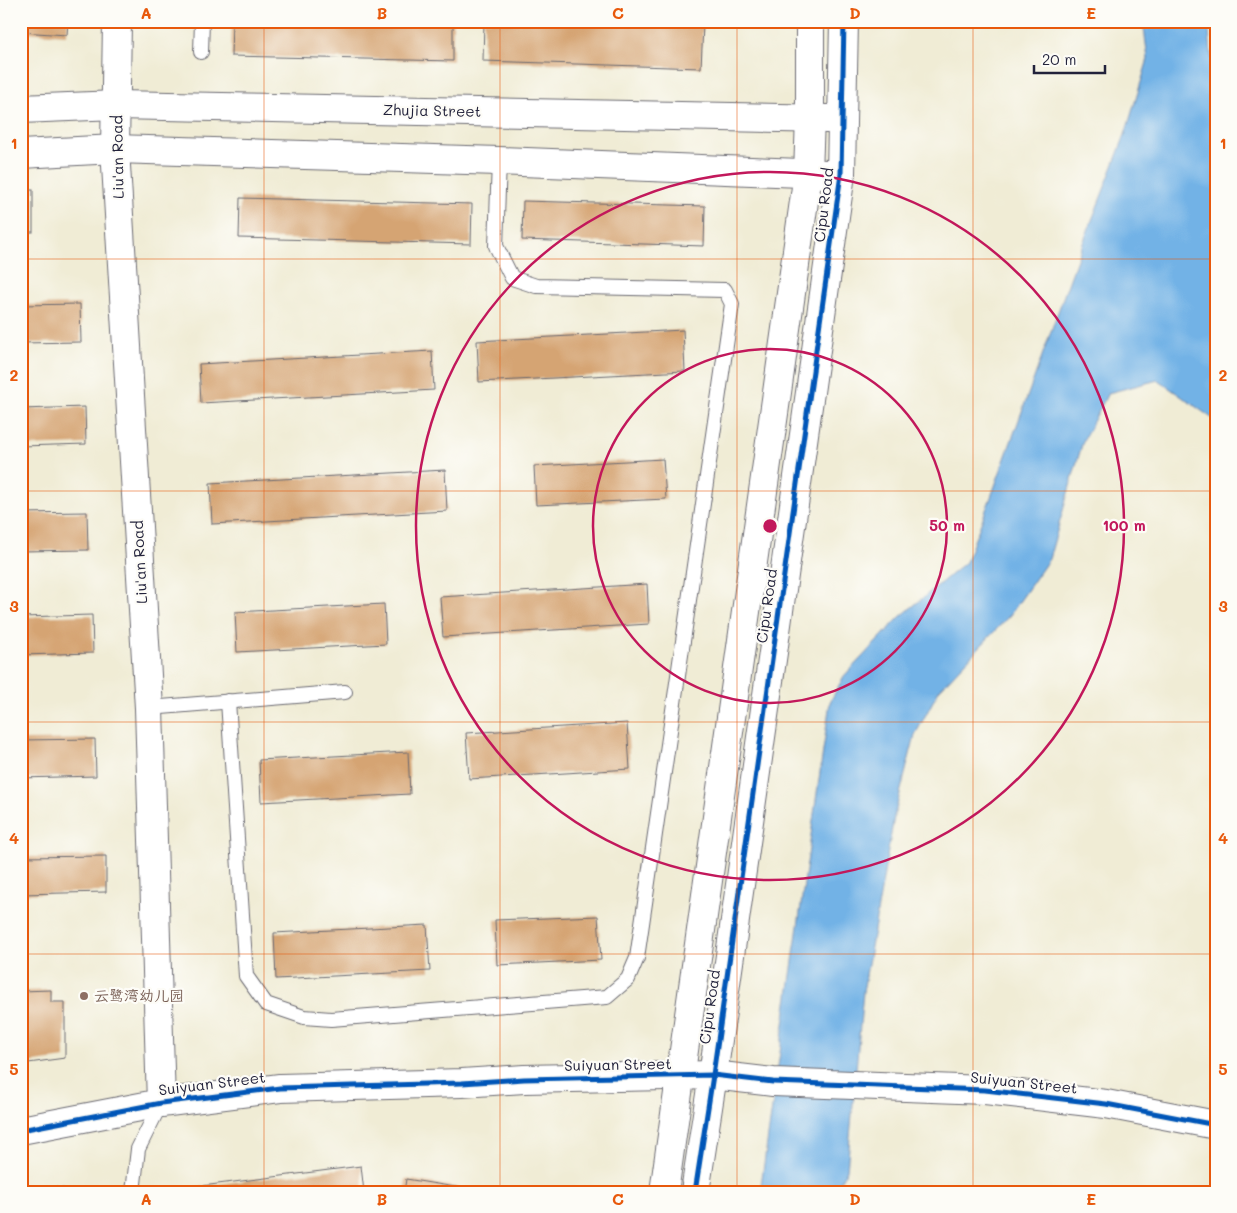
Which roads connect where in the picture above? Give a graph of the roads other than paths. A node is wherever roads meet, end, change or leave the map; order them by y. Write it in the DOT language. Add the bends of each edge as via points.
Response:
graph roads {
  1 [pos="117,21"];
  2 [pos="202,21"];
  3 [pos="810,21"];
  4 [pos="844,21"];
  5 [pos="201,52"];
  6 [pos="116,105"];
  7 [pos="21,109"];
  8 [pos="810,118"];
  9 [pos="843,119"];
  10 [pos="115,149"];
  11 [pos="21,154"];
  12 [pos="499,161"];
  13 [pos="808,173"];
  14 [pos="841,174"];
  15 [pos="345,692"];
  16 [pos="228,701"];
  17 [pos="149,708"];
  18 [pos="713,1075"];
  19 [pos="681,1076"];
  20 [pos="161,1103"];
  21 [pos="1216,1125"];
  22 [pos="21,1130"];
  23 [pos="133,1192"];
  24 [pos="664,1192"];
  25 [pos="694,1192"];
  1 -- 6 [label="street, Liu'an Road"];
  2 -- 5 [label="lane"];
  3 -- 8 [label="street, Cipu Road"];
  4 -- 9 [label="street, Cipu Road"];
  6 -- 7 [label="street, Zhujia Street"];
  6 -- 8 [label="street, Zhujia Street"];
  6 -- 10 [label="street, Liu'an Road"];
  8 -- 9 [label="street, Zhujia Street"];
  8 -- 13 [label="street, Cipu Road"];
  9 -- 14 [label="street, Cipu Road"];
  10 -- 11 [label="street"];
  10 -- 12 [label="street"];
  10 -- 17 [label="street, Liu'an Road"];
  12 -- 13 [label="street"];
  12 -- 16 [label="lane" via="496,246 512,278 536,286 725,290 732,304 637,958 628,979 607,997 331,1019 304,1017 266,1004 246,976"];
  13 -- 14 [label="street"];
  13 -- 19 [label="street, Cipu Road"];
  14 -- 18 [label="street, Cipu Road"];
  15 -- 16 [label="lane"];
  16 -- 17 [label="lane"];
  17 -- 20 [label="street, Liu'an Road"];
  18 -- 19 [label="street, Suiyuan Street"];
  18 -- 21 [label="street, Suiyuan Street" via="773,1082 985,1090 1106,1104"];
  18 -- 25 [label="street, Cipu Road"];
  19 -- 20 [label="street, Suiyuan Street" via="280,1088"];
  19 -- 24 [label="street, Cipu Road"];
  20 -- 22 [label="street, Suiyuan Street"];
  20 -- 23 [label="lane" via="138,1149"];
}
